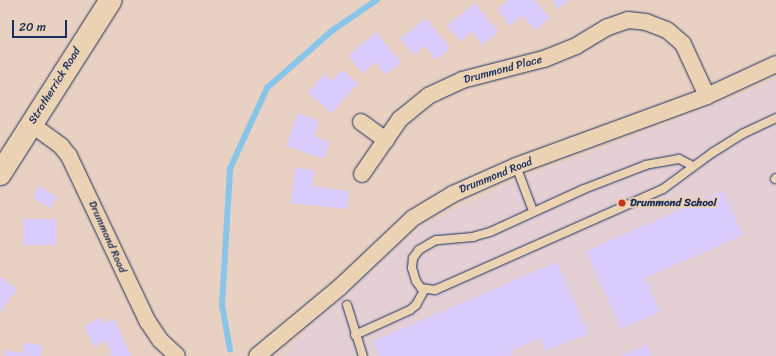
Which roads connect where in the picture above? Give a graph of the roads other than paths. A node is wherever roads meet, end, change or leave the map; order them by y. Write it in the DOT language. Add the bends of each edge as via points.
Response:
graph roads {
  1 [pos="111,0"];
  2 [pos="776,64"];
  3 [pos="707,96"];
  4 [pos="776,118"];
  5 [pos="361,122"];
  6 [pos="31,124"];
  7 [pos="386,140"];
  8 [pos="516,166"];
  9 [pos="693,166"];
  10 [pos="0,174"];
  11 [pos="362,174"];
  12 [pos="533,211"];
  13 [pos="425,289"];
  14 [pos="347,305"];
  15 [pos="355,334"];
  16 [pos="177,356"];
  17 [pos="257,356"];
  18 [pos="363,356"];
  1 -- 6 [label="street, Stratherrick Road"];
  2 -- 3 [label="street, Drummond Road"];
  3 -- 7 [label="street, Drummond Place" via="683,44 667,30 646,22 628,20 608,27 576,46 544,59 462,80 428,96 400,119"];
  3 -- 8 [label="street, Drummond Road"];
  4 -- 9 [label="lane" via="742,134"];
  5 -- 7 [label="street"];
  6 -- 10 [label="street, Stratherrick Road"];
  6 -- 16 [label="street, Drummond Road" via="61,146 69,156 148,322 160,340"];
  7 -- 11 [label="street, Drummond Place"];
  8 -- 12 [label="lane"];
  8 -- 17 [label="street, Drummond Road" via="453,194 413,218 340,287"];
  9 -- 12 [label="lane" via="679,159 653,163"];
  9 -- 13 [label="lane" via="663,189 458,281 435,290"];
  12 -- 13 [label="lane" via="490,232 473,237 436,240 419,250 413,258 412,268 416,281"];
  13 -- 15 [label="lane" via="410,310"];
  14 -- 15 [label="lane"];
  15 -- 18 [label="lane"];
}
